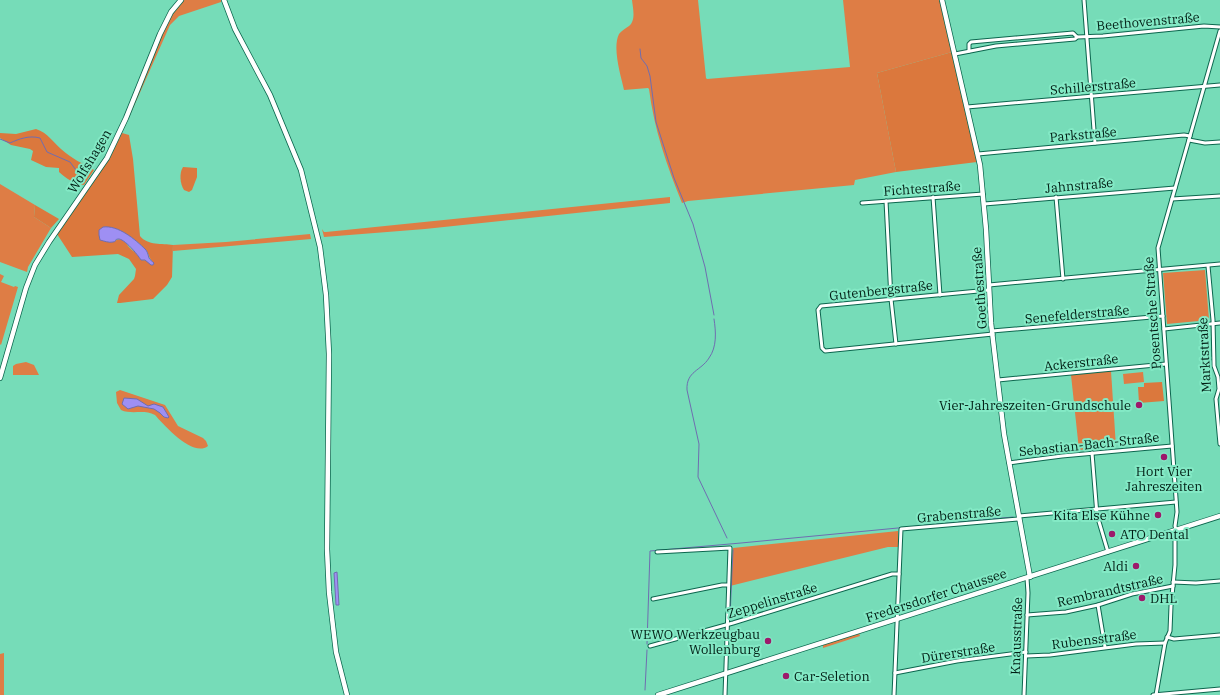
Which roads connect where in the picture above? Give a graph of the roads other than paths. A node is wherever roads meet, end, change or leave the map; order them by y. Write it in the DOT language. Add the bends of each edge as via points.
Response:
graph roads {
  1 [pos="181,0"];
  2 [pos="224,0"];
  3 [pos="942,0"];
  4 [pos="1084,0"];
  5 [pos="1220,27"];
  6 [pos="1220,31"];
  7 [pos="1077,37"];
  8 [pos="1086,37"];
  9 [pos="969,51"];
  10 [pos="955,54"];
  11 [pos="1220,85"];
  12 [pos="1204,87"];
  13 [pos="1091,96"];
  14 [pos="967,107"];
  15 [pos="1189,138"];
  16 [pos="1220,142"];
  17 [pos="1095,143"];
  18 [pos="978,154"];
  19 [pos="1175,188"];
  20 [pos="983,194"];
  21 [pos="1220,196"];
  22 [pos="933,197"];
  23 [pos="1056,197"];
  24 [pos="1172,198"];
  25 [pos="886,201"];
  26 [pos="862,203"];
  27 [pos="984,204"];
  28 [pos="1220,264"];
  29 [pos="1208,266"];
  30 [pos="1159,270"];
  31 [pos="1063,279"];
  32 [pos="989,287"];
  33 [pos="940,295"];
  34 [pos="891,299"];
  35 [pos="1163,316"];
  36 [pos="1220,323"];
  37 [pos="1213,324"];
  38 [pos="1164,329"];
  39 [pos="992,333"];
  40 [pos="896,344"];
  41 [pos="823,350"];
  42 [pos="1166,364"];
  43 [pos="0,378"];
  44 [pos="998,380"];
  45 [pos="1220,444"];
  46 [pos="1172,446"];
  47 [pos="1092,453"];
  48 [pos="1009,463"];
  49 [pos="1176,502"];
  50 [pos="1097,509"];
  51 [pos="1220,516"];
  52 [pos="1019,517"];
  53 [pos="1175,531"];
  54 [pos="657,552"];
  55 [pos="1108,552"];
  56 [pos="899,574"];
  57 [pos="1029,577"];
  58 [pos="1220,581"];
  59 [pos="1173,582"];
  60 [pos="728,585"];
  61 [pos="1173,586"];
  62 [pos="653,599"];
  63 [pos="1098,605"];
  64 [pos="1027,615"];
  65 [pos="897,619"];
  66 [pos="727,624"];
  67 [pos="1220,635"];
  68 [pos="1168,637"];
  69 [pos="1165,643"];
  70 [pos="650,646"];
  71 [pos="1105,648"];
  72 [pos="1026,654"];
  73 [pos="725,673"];
  74 [pos="895,673"];
  75 [pos="1220,689"];
  76 [pos="346,695"];
  77 [pos="658,695"];
  78 [pos="725,695"];
  79 [pos="894,695"];
  80 [pos="1024,695"];
  81 [pos="1153,695"];
  82 [pos="1156,695"];
  1 -- 43 [label="main road, Wolfshagen" via="172,10 160,34 114,146 35,265"];
  2 -- 76 [label="main road" via="238,35 270,95 301,170 320,246 329,345 329,585 336,652"];
  3 -- 10 [label="main road, Goethestraße"];
  4 -- 8 [label="street"];
  5 -- 8 [label="street, Beethovenstraße" via="1204,26"];
  6 -- 12 [label="street, Posentsche Straße"];
  7 -- 8 [label="street, Beethovenstraße"];
  7 -- 9 [label="street, Beethovenstraße"];
  7 -- 9 [label="street, Beethovenstraße" via="1073,33 971,42"];
  8 -- 13 [label="street"];
  9 -- 10 [label="street, Beethovenstraße"];
  10 -- 14 [label="main road, Goethestraße"];
  11 -- 12 [label="street, Schillerstraße"];
  12 -- 13 [label="street, Schillerstraße"];
  12 -- 15 [label="street, Posentsche Straße"];
  13 -- 14 [label="street, Schillerstraße"];
  13 -- 17 [label="street"];
  14 -- 18 [label="main road, Goethestraße"];
  15 -- 16 [label="street, Parkstraße" via="1205,143"];
  15 -- 17 [label="street, Parkstraße" via="1184,135"];
  15 -- 19 [label="street, Posentsche Straße"];
  17 -- 18 [label="street, Parkstraße"];
  18 -- 20 [label="main road, Goethestraße"];
  19 -- 23 [label="street, Jahnstraße"];
  19 -- 24 [label="street, Posentsche Straße"];
  20 -- 22 [label="street, Fichtestraße"];
  20 -- 27 [label="main road, Goethestraße"];
  21 -- 24 [label="street"];
  22 -- 25 [label="street, Fichtestraße"];
  22 -- 33 [label="street"];
  23 -- 27 [label="street, Jahnstraße"];
  23 -- 31 [label="street"];
  24 -- 30 [label="street, Posentsche Straße" via="1158,248"];
  25 -- 26 [label="street, Fichtestraße"];
  25 -- 34 [label="street"];
  27 -- 32 [label="main road, Goethestraße"];
  28 -- 29 [label="street, Gutenbergstraße"];
  29 -- 30 [label="street, Gutenbergstraße"];
  29 -- 37 [label="street, Marktstraße"];
  30 -- 31 [label="street, Gutenbergstraße"];
  30 -- 35 [label="street, Posentsche Straße"];
  31 -- 32 [label="street, Gutenbergstraße"];
  32 -- 33 [label="street, Gutenbergstraße"];
  32 -- 39 [label="main road, Goethestraße"];
  33 -- 34 [label="street, Gutenbergstraße"];
  34 -- 40 [label="street"];
  34 -- 41 [label="street, Gutenbergstraße" via="819,307"];
  35 -- 38 [label="street, Posentsche Straße"];
  35 -- 39 [label="street, Senefelderstraße"];
  36 -- 37 [label="street"];
  37 -- 38 [label="street"];
  37 -- 45 [label="street, Marktstraße" via="1214,366 1219,389 1216,399"];
  38 -- 42 [label="street, Posentsche Straße"];
  39 -- 40 [label="street, Senefelderstraße"];
  39 -- 44 [label="main road, Goethestraße"];
  40 -- 41 [label="street, Senefelderstraße"];
  42 -- 44 [label="street, Ackerstraße"];
  42 -- 46 [label="street, Posentsche Straße"];
  44 -- 48 [label="main road, Goethestraße"];
  46 -- 47 [label="street, Sebastian-Bach-Straße"];
  46 -- 49 [label="street, Posentsche Straße"];
  47 -- 48 [label="street, Sebastian-Bach-Straße"];
  47 -- 50 [label="street"];
  48 -- 52 [label="main road, Goethestraße"];
  49 -- 50 [label="street, Grabenstraße"];
  49 -- 53 [label="street, Posentsche Straße"];
  50 -- 52 [label="street, Grabenstraße"];
  50 -- 55 [label="street"];
  51 -- 53 [label="main road, Fredersdorfer Chaussee"];
  52 -- 56 [label="street, Grabenstraße" via="901,529"];
  52 -- 57 [label="main road, Goethestraße"];
  53 -- 55 [label="main road, Fredersdorfer Chaussee"];
  53 -- 59 [label="street, Posentsche Straße"];
  54 -- 60 [label="street" via="730,548"];
  55 -- 57 [label="main road, Fredersdorfer Chaussee"];
  56 -- 65 [label="street"];
  56 -- 66 [label="street, Zeppelinstraße"];
  57 -- 64 [label="street, Knausstraße"];
  57 -- 65 [label="main road, Fredersdorfer Chaussee"];
  58 -- 59 [label="street, Rembrandtstraße"];
  59 -- 61 [label="street, Posentsche Straße"];
  60 -- 62 [label="street"];
  60 -- 66 [label="street"];
  61 -- 63 [label="street, Rembrandtstraße" via="1132,594"];
  61 -- 68 [label="street, Posentsche Straße"];
  63 -- 64 [label="street, Rembrandtstraße" via="1066,612"];
  63 -- 71 [label="street"];
  64 -- 72 [label="street, Knausstraße"];
  65 -- 73 [label="main road, Fredersdorfer Chaussee"];
  65 -- 74 [label="street"];
  66 -- 70 [label="street, Zeppelinstraße"];
  66 -- 73 [label="street"];
  67 -- 68 [label="street" via="1174,639"];
  68 -- 69 [label="street, Posentsche Straße"];
  69 -- 71 [label="street, Rubensstraße"];
  69 -- 82 [label="street, Posentsche Straße"];
  71 -- 72 [label="street, Rubensstraße" via="1054,655"];
  72 -- 74 [label="street, Dürerstraße" via="957,661"];
  72 -- 80 [label="street, Knausstraße"];
  73 -- 77 [label="main road, Fredersdorfer Chaussee"];
  73 -- 78 [label="street"];
  74 -- 79 [label="street"];
  75 -- 82 [label="street"];
  81 -- 82 [label="street"];
}
